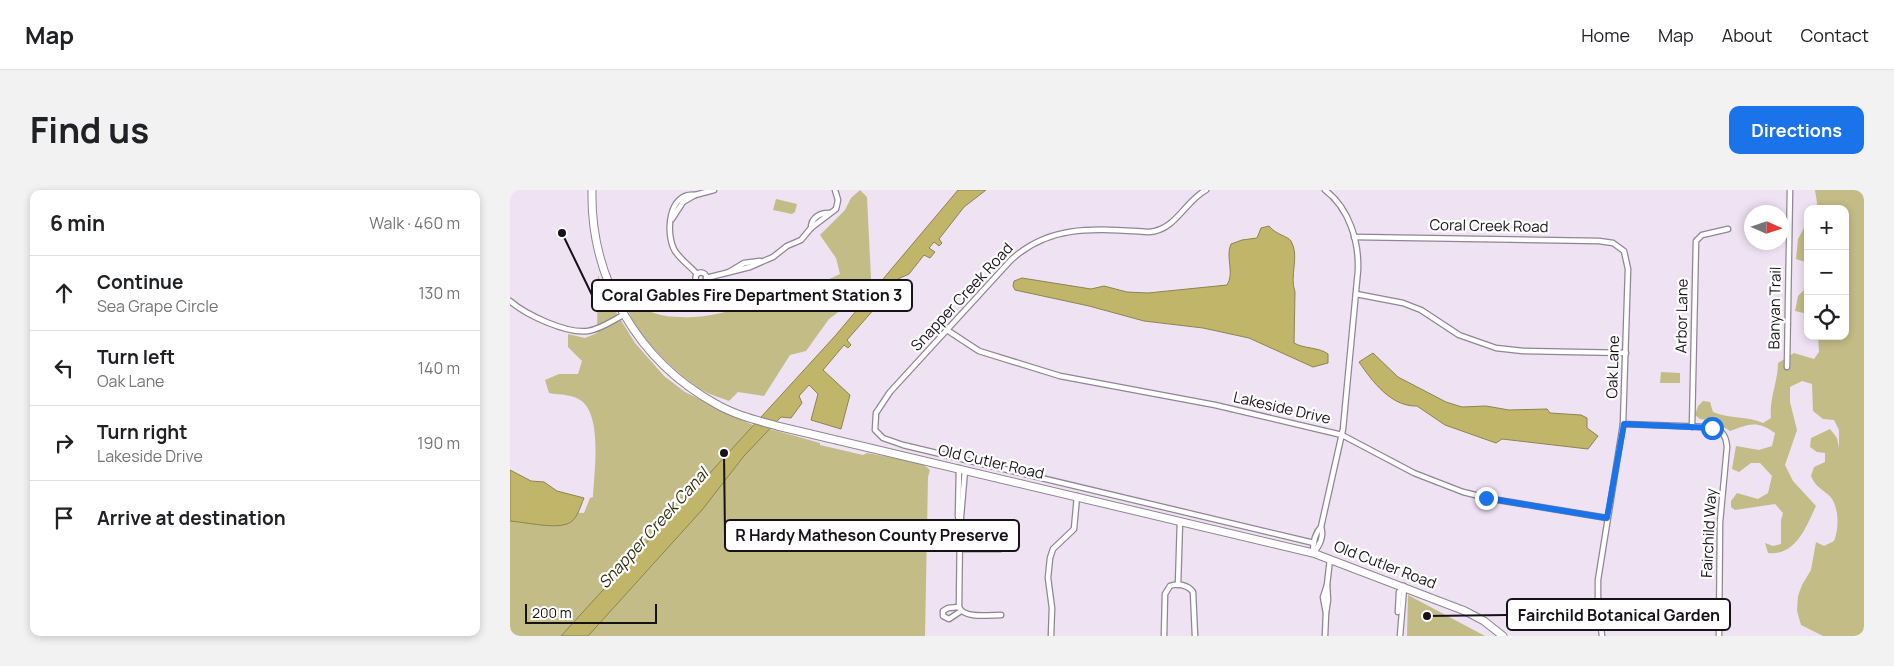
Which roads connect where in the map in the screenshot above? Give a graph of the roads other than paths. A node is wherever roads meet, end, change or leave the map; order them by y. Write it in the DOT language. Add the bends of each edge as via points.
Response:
graph roads {
  1 [pos="592,190"];
  2 [pos="714,190"];
  3 [pos="835,190"];
  4 [pos="1206,190"];
  5 [pos="1325,190"];
  6 [pos="1790,190"];
  7 [pos="1728,229"];
  8 [pos="1354,237"];
  9 [pos="1622,248"];
  10 [pos="697,274"];
  11 [pos="706,278"];
  12 [pos="698,283"];
  13 [pos="1356,294"];
  14 [pos="615,298"];
  15 [pos="510,301"];
  16 [pos="623,315"];
  17 [pos="947,330"];
  18 [pos="1626,353"];
  19 [pos="1786,368"];
  20 [pos="1624,424"];
  21 [pos="1692,427"];
  22 [pos="875,430"];
  23 [pos="1342,435"];
  24 [pos="962,469"];
  25 [pos="1077,496"];
  26 [pos="1607,518"];
  27 [pos="1180,520"];
  28 [pos="1321,527"];
  29 [pos="1314,543"];
  30 [pos="960,549"];
  31 [pos="1000,549"];
  32 [pos="1314,553"];
  33 [pos="1331,558"];
  34 [pos="1178,585"];
  35 [pos="1404,586"];
  36 [pos="1001,615"];
  37 [pos="1401,626"];
  38 [pos="1051,636"];
  39 [pos="1164,636"];
  40 [pos="1195,636"];
  41 [pos="1325,636"];
  42 [pos="1400,636"];
  43 [pos="1503,636"];
  44 [pos="1602,636"];
  45 [pos="1719,636"];
  1 -- 14 [label="main road, Old Cutler Road" via="597,247"];
  2 -- 10 [label="street" via="690,195 673,209 672,244 678,256"];
  3 -- 11 [label="street" via="836,209 815,217 801,240 743,270"];
  4 -- 17 [label="street, Snapper Creek Road" via="1190,201 1163,230 1066,231 1032,243 1011,260"];
  5 -- 8 [label="street" via="1341,205"];
  6 -- 19 [label="street, Banyan Trail"];
  7 -- 21 [label="street, Arbor Lane" via="1702,235 1696,241"];
  8 -- 9 [label="street, Coral Creek Road" via="1599,241"];
  8 -- 13 [label="street" via="1358,262"];
  9 -- 18 [label="street, Oak Lane" via="1628,269"];
  10 -- 11 [label="street" via="704,274"];
  10 -- 12 [label="street"];
  11 -- 12 [label="street"];
  12 -- 14 [label="street" via="668,301 632,293"];
  13 -- 18 [label="street" via="1403,303 1421,310 1459,335 1496,348"];
  13 -- 23 [label="street"];
  14 -- 16 [label="main road, Old Cutler Road"];
  15 -- 16 [label="street" via="546,322 579,331 602,327"];
  16 -- 24 [label="main road, Old Cutler Road" via="648,350 675,376 716,404 777,426"];
  17 -- 22 [label="street, Snapper Creek Road" via="880,406 875,416"];
  17 -- 23 [label="street, Lakeside Drive" via="979,350 1060,376 1215,405"];
  18 -- 20 [label="street, Oak Lane"];
  20 -- 21 [label="street"];
  20 -- 26 [label="street, Oak Lane"];
  21 -- 45 [label="street, Fairchild Way" via="1712,428 1723,433 1727,447 1720,522"];
  22 -- 29 [label="street, Old Cutler Road" via="880,436 904,445"];
  23 -- 26 [label="street, Lakeside Drive" via="1407,470 1456,490"];
  23 -- 28 [label="street"];
  24 -- 25 [label="main road, Old Cutler Road"];
  24 -- 30 [label="street"];
  25 -- 27 [label="main road, Old Cutler Road"];
  25 -- 38 [label="street" via="1074,529 1053,549 1049,563"];
  26 -- 44 [label="street, Oak Lane" via="1598,589"];
  27 -- 32 [label="main road, Old Cutler Road"];
  27 -- 34 [label="street"];
  28 -- 29 [label="street"];
  28 -- 32 [label="street" via="1319,548"];
  29 -- 32 [label="street"];
  30 -- 31 [label="street"];
  30 -- 36 [label="street" via="960,609 969,614"];
  32 -- 33 [label="main road, Old Cutler Road"];
  33 -- 35 [label="main road, Old Cutler Road"];
  33 -- 41 [label="street" via="1323,597"];
  34 -- 39 [label="street" via="1170,586 1166,592"];
  34 -- 40 [label="street" via="1193,592"];
  35 -- 37 [label="street"];
  35 -- 37 [label="street" via="1399,592 1398,602"];
  35 -- 43 [label="main road, Old Cutler Road" via="1477,616"];
  37 -- 42 [label="street"];
}
